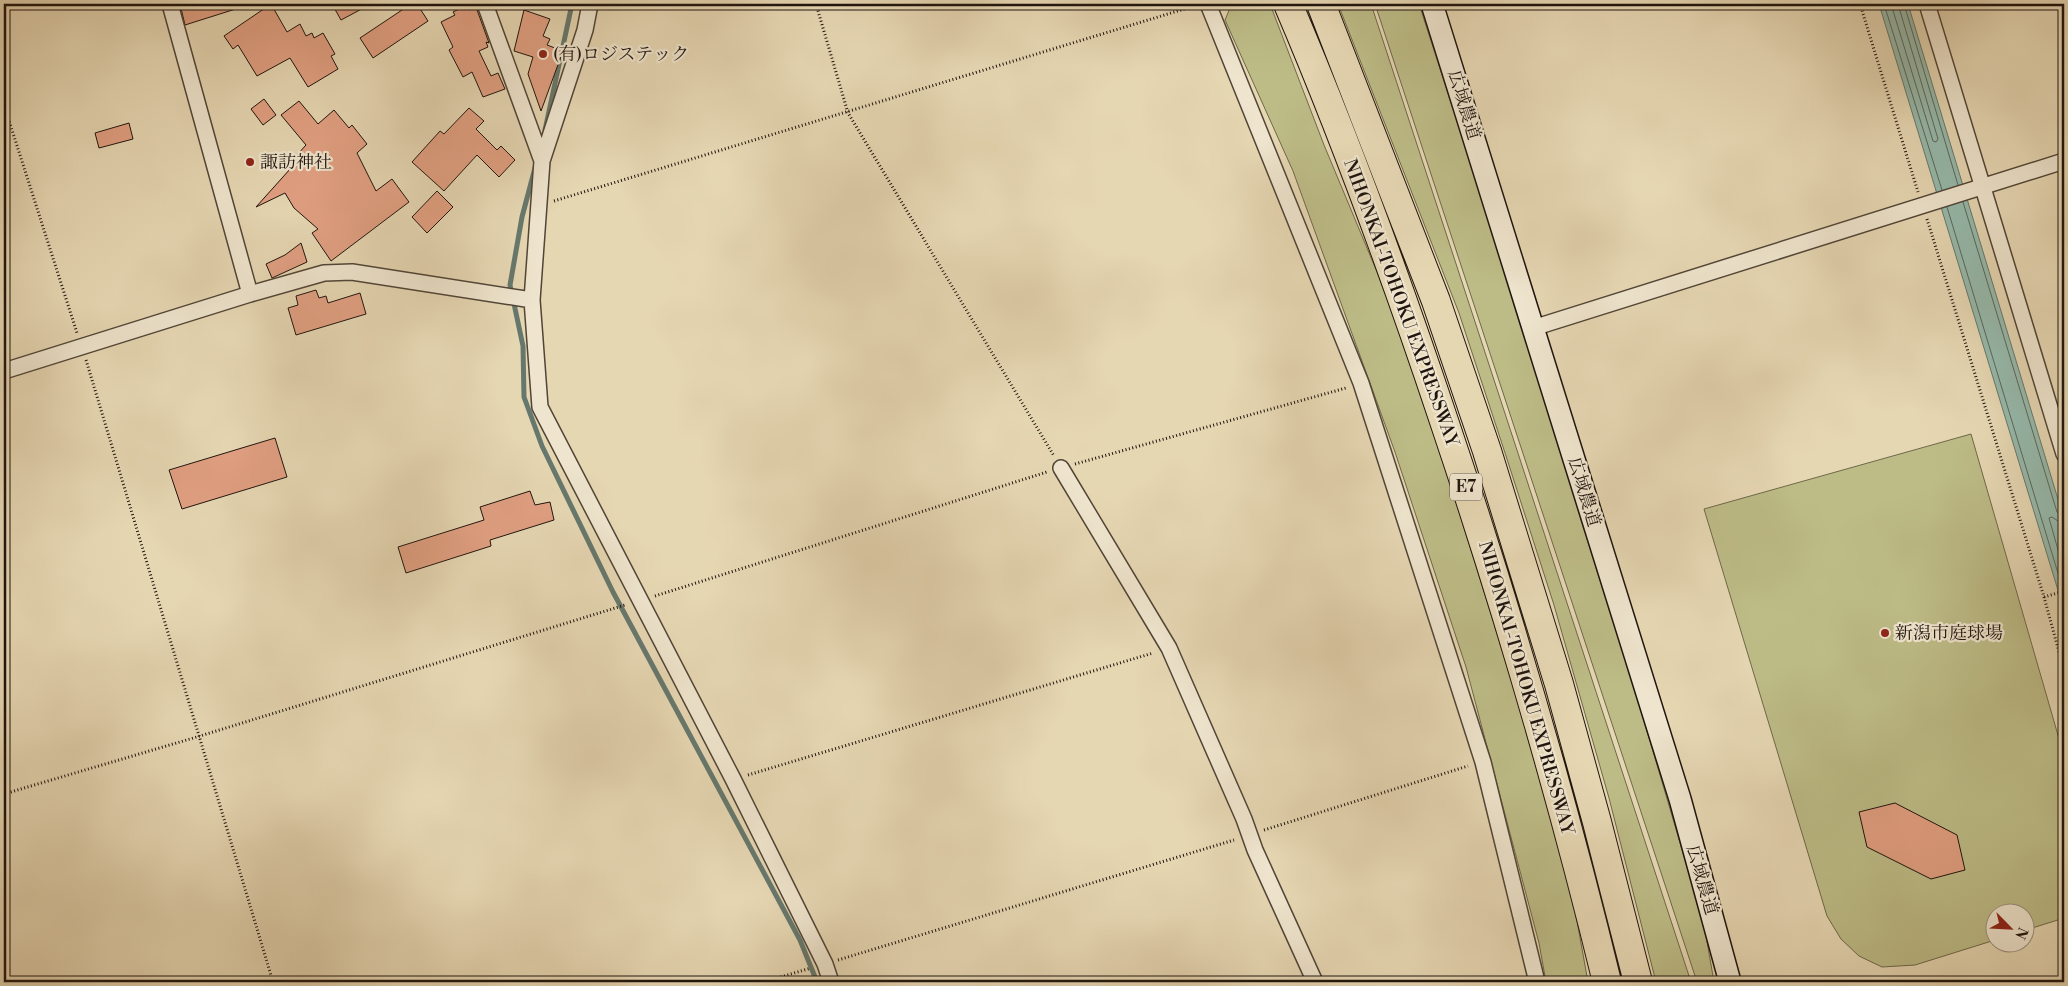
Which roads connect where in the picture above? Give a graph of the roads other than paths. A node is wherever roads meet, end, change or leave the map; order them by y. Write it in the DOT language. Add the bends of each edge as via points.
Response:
graph roads {
  1 [pos="170,4"];
  2 [pos="485,4"];
  3 [pos="590,4"];
  4 [pos="1208,4"];
  5 [pos="1288,4"];
  6 [pos="1321,4"];
  7 [pos="1432,4"];
  8 [pos="1927,4"];
  9 [pos="542,161"];
  10 [pos="2064,162"];
  11 [pos="1980,188"];
  12 [pos="250,294"];
  13 [pos="532,300"];
  14 [pos="1533,328"];
  15 [pos="4,371"];
  16 [pos="2064,454"];
  17 [pos="1061,468"];
  18 [pos="831,982"];
  19 [pos="1315,982"];
  20 [pos="1537,982"];
  21 [pos="1607,982"];
  22 [pos="1638,982"];
  23 [pos="1730,982"];
  1 -- 12 [label="street"];
  2 -- 9 [label="street"];
  3 -- 9 [label="street" via="585,30"];
  4 -- 20 [label="street" via="1360,383 1483,762"];
  5 -- 21 [label="highway, NIHONKAI-TOHOKU EXPRESSWAY / E7" via="1406,306 1459,464 1528,688"];
  6 -- 22 [label="highway, NIHONKAI-TOHOKU EXPRESSWAY / E7" via="1436,301 1487,451 1562,694"];
  7 -- 14 [label="street, 広域農道"];
  8 -- 11 [label="street"];
  9 -- 13 [label="street"];
  10 -- 11 [label="street"];
  11 -- 14 [label="street"];
  11 -- 16 [label="street"];
  12 -- 13 [label="street" via="324,273 352,272"];
  12 -- 15 [label="street"];
  13 -- 18 [label="street" via="540,407 732,779"];
  14 -- 23 [label="street, 広域農道" via="1680,799"];
  17 -- 19 [label="street" via="1169,648"];
}
